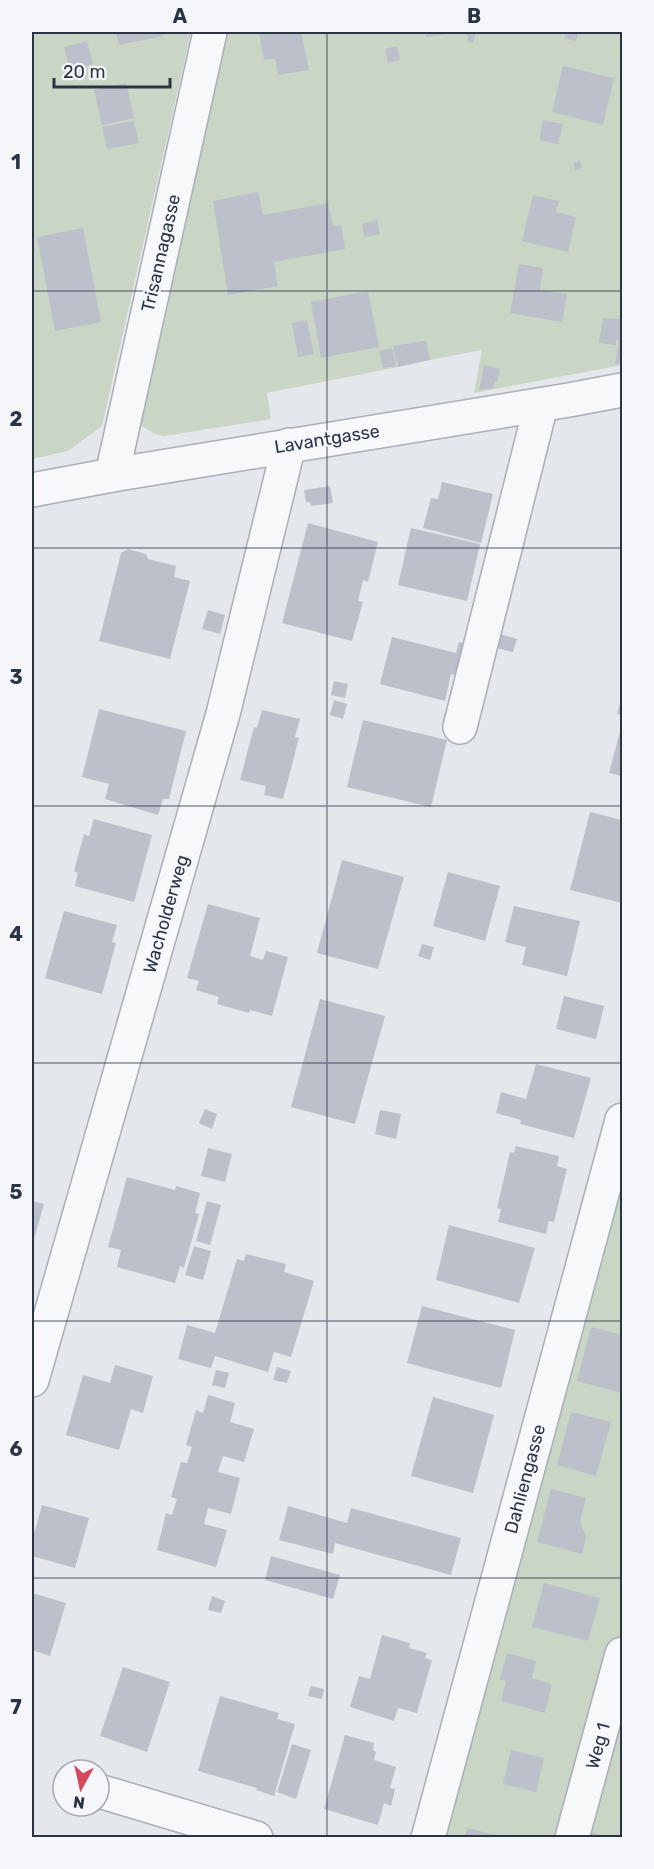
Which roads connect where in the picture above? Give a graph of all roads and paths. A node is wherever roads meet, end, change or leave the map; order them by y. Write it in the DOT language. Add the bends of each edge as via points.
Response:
graph roads {
  1 [pos="210,32"];
  2 [pos="622,390"];
  3 [pos="541,405"];
  4 [pos="289,445"];
  5 [pos="112,475"];
  6 [pos="32,490"];
  7 [pos="460,727"];
  8 [pos="622,1120"];
  9 [pos="32,1380"];
  10 [pos="622,1654"];
  11 [pos="111,1795"];
  12 [pos="256,1838"];
  13 [pos="428,1838"];
  14 [pos="572,1838"];
  1 -- 5 [label="street, Trisannagasse"];
  2 -- 3 [label="street, Lavantgasse"];
  3 -- 4 [label="street, Lavantgasse"];
  3 -- 7 [label="street"];
  4 -- 5 [label="street, Lavantgasse"];
  4 -- 9 [label="street, Wacholderweg" via="223,714"];
  5 -- 6 [label="street, Lavantgasse"];
  8 -- 13 [label="street, Dahliengasse"];
  10 -- 14 [label="street, Weg 1"];
  11 -- 12 [label="street"];
}
